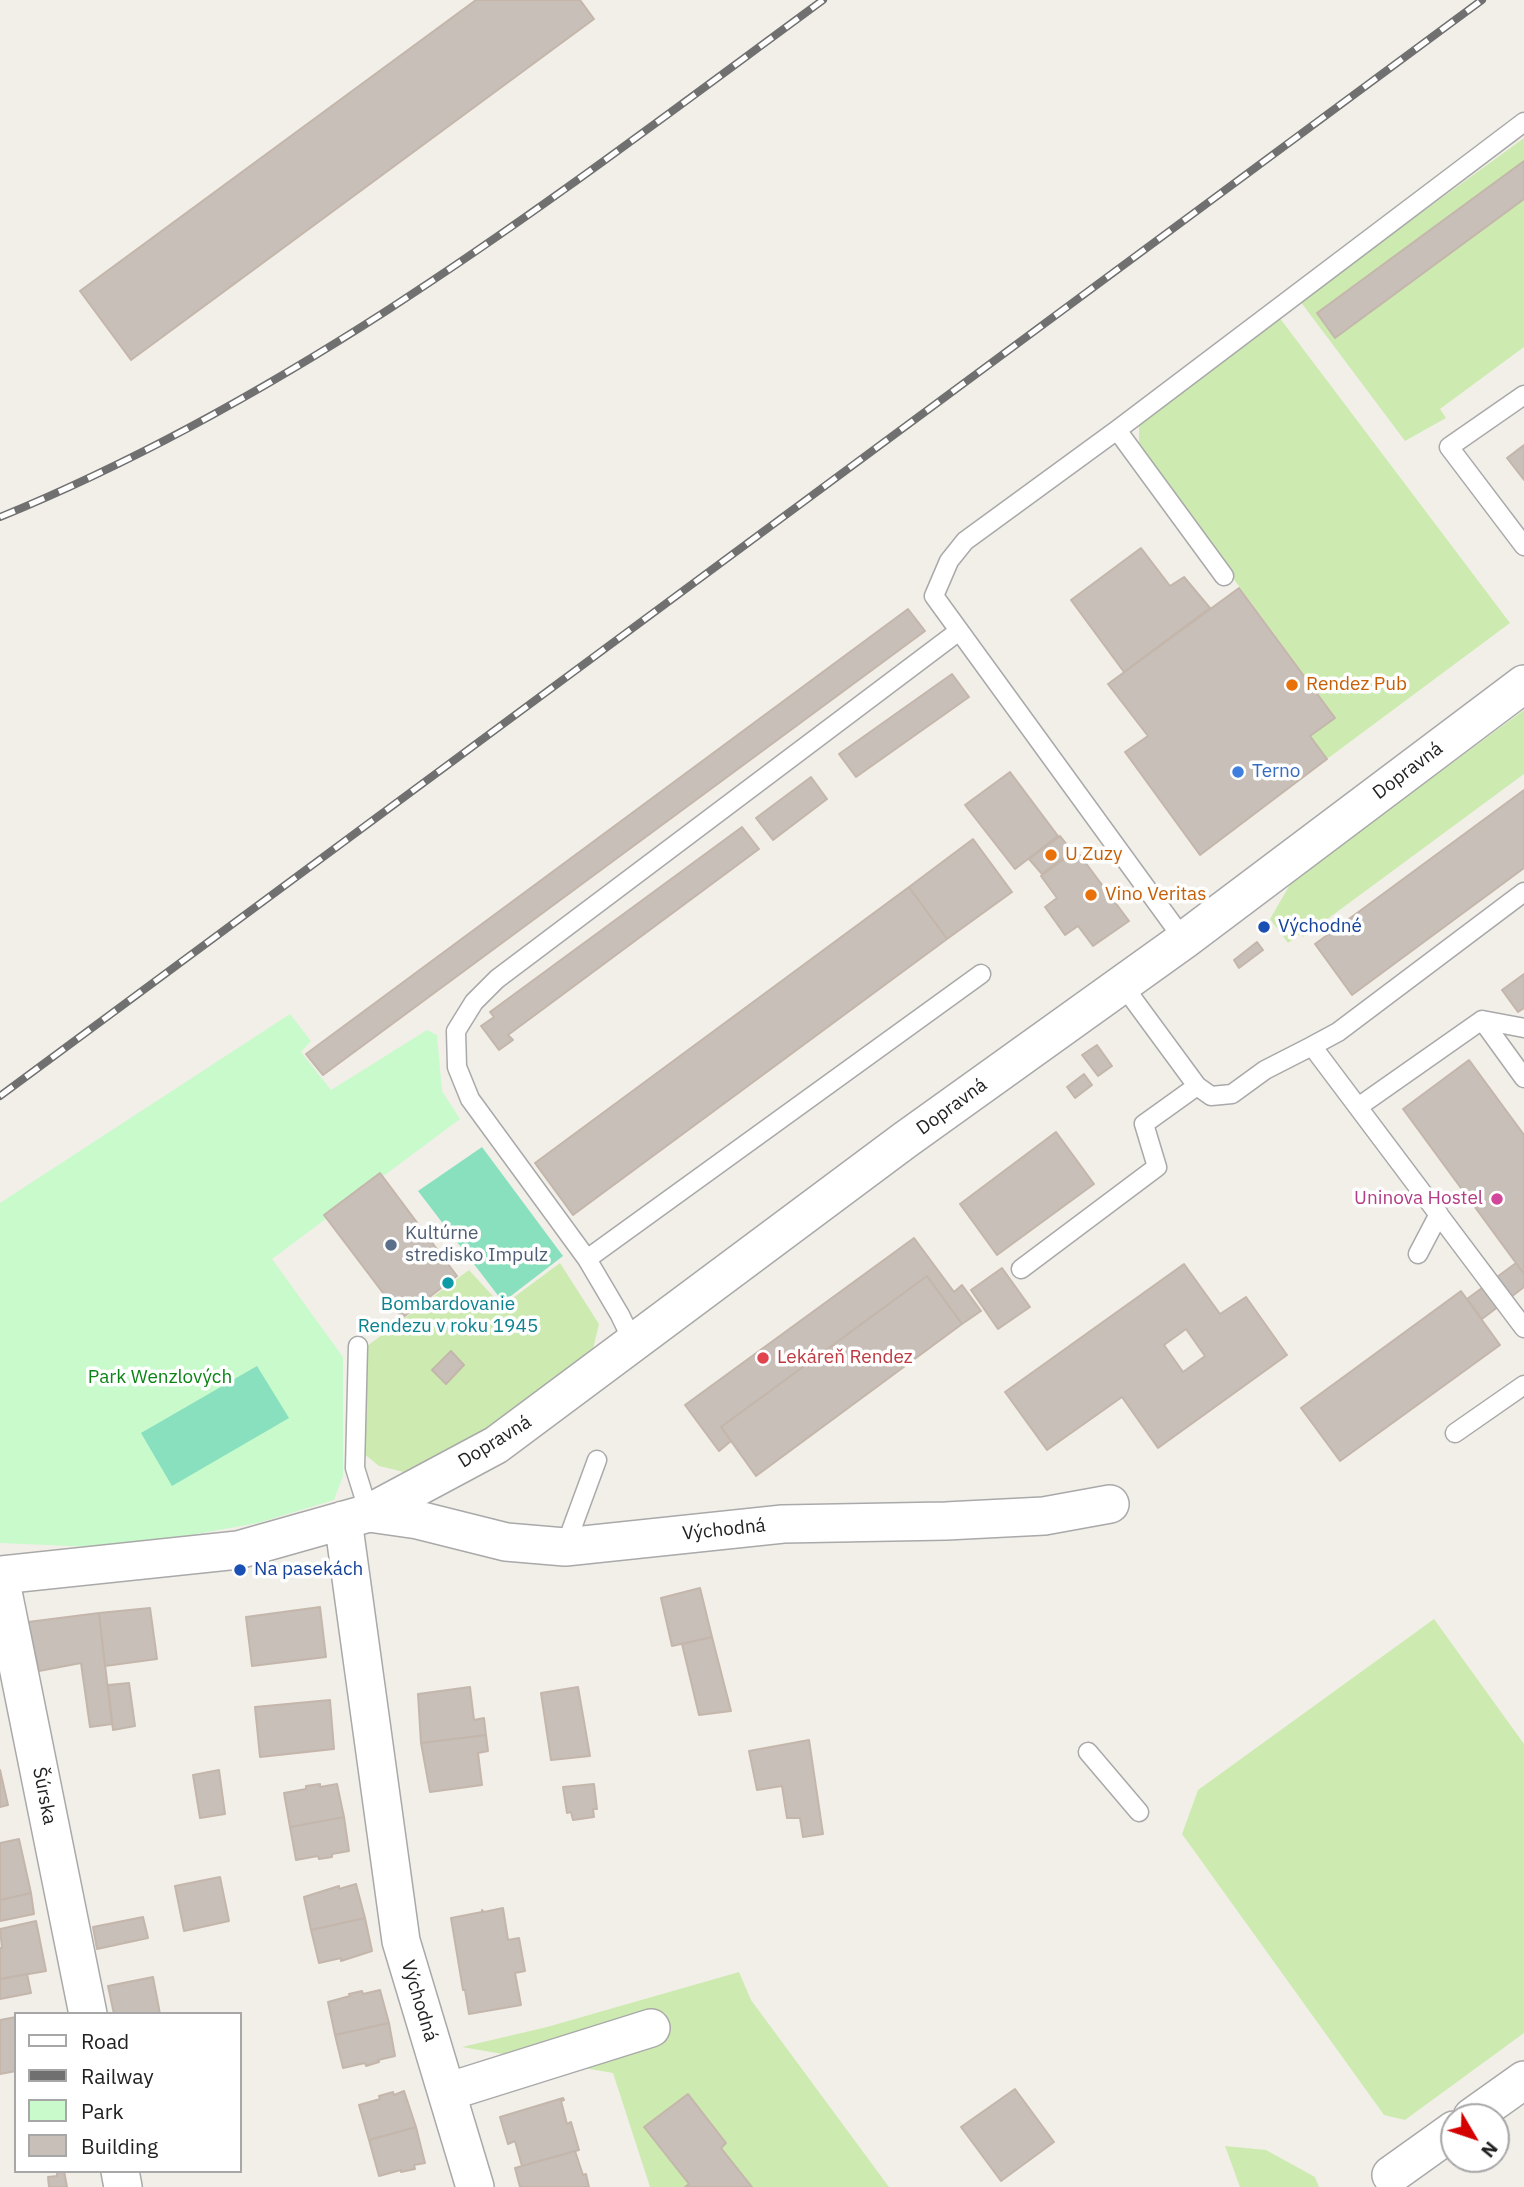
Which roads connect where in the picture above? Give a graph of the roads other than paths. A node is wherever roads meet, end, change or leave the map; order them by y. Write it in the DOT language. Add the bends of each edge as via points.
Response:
graph roads {
  1 [pos="1524,122"];
  2 [pos="1524,395"];
  3 [pos="1117,430"];
  4 [pos="1524,546"];
  5 [pos="1224,576"];
  6 [pos="959,631"];
  7 [pos="1524,684"];
  8 [pos="1524,892"];
  9 [pos="1184,940"];
  10 [pos="981,974"];
  11 [pos="1122,985"];
  12 [pos="1482,1020"];
  13 [pos="1524,1028"];
  14 [pos="1312,1046"];
  15 [pos="1524,1078"];
  16 [pos="1197,1086"];
  17 [pos="1358,1107"];
  18 [pos="1438,1214"];
  19 [pos="1418,1254"];
  20 [pos="587,1259"];
  21 [pos="1021,1269"];
  22 [pos="1524,1328"];
  23 [pos="634,1344"];
  24 [pos="358,1346"];
  25 [pos="1524,1385"];
  26 [pos="1455,1433"];
  27 [pos="597,1460"];
  28 [pos="1110,1504"];
  29 [pos="356,1517"];
  30 [pos="565,1547"];
  31 [pos="0,1576"];
  32 [pos="1088,1752"];
  33 [pos="1139,1812"];
  34 [pos="88,2012"];
  35 [pos="650,2028"];
  36 [pos="1524,2080"];
  37 [pos="447,2092"];
  38 [pos="1492,2103"];
  39 [pos="1440,2142"];
  40 [pos="1395,2181"];
  41 [pos="475,2187"];
  1 -- 3 [label="lane"];
  2 -- 4 [label="lane" via="1449,447"];
  3 -- 5 [label="lane"];
  3 -- 6 [label="lane" via="965,541 949,561 934,596"];
  6 -- 9 [label="lane"];
  6 -- 20 [label="lane" via="497,979 474,1002 456,1031 457,1067 470,1099"];
  7 -- 9 [label="street, Dopravná"];
  8 -- 14 [label="lane" via="1338,1032"];
  9 -- 11 [label="street, Dopravná"];
  10 -- 20 [label="lane"];
  11 -- 16 [label="lane"];
  11 -- 23 [label="street, Dopravná" via="905,1140"];
  12 -- 13 [label="lane"];
  12 -- 15 [label="lane"];
  12 -- 17 [label="lane"];
  14 -- 16 [label="lane" via="1265,1070 1232,1094 1211,1096"];
  14 -- 17 [label="lane"];
  16 -- 21 [label="lane" via="1144,1124 1157,1167"];
  17 -- 18 [label="lane"];
  18 -- 19 [label="lane"];
  18 -- 22 [label="lane"];
  20 -- 23 [label="lane"];
  23 -- 29 [label="street, Dopravná" via="496,1445"];
  24 -- 29 [label="lane"];
  25 -- 26 [label="lane"];
  27 -- 30 [label="lane"];
  28 -- 30 [label="street, Východná" via="1044,1516 783,1524"];
  29 -- 30 [label="street, Východná" via="418,1520 506,1542"];
  29 -- 31 [label="street, Východná" via="238,1550"];
  29 -- 37 [label="street, Východná" via="401,1941"];
  31 -- 34 [label="street, Šúrska"];
  32 -- 33 [label="lane"];
  35 -- 37 [label="street"];
  36 -- 38 [label="street"];
  37 -- 41 [label="street, Východná"];
  39 -- 40 [label="street"];
}
